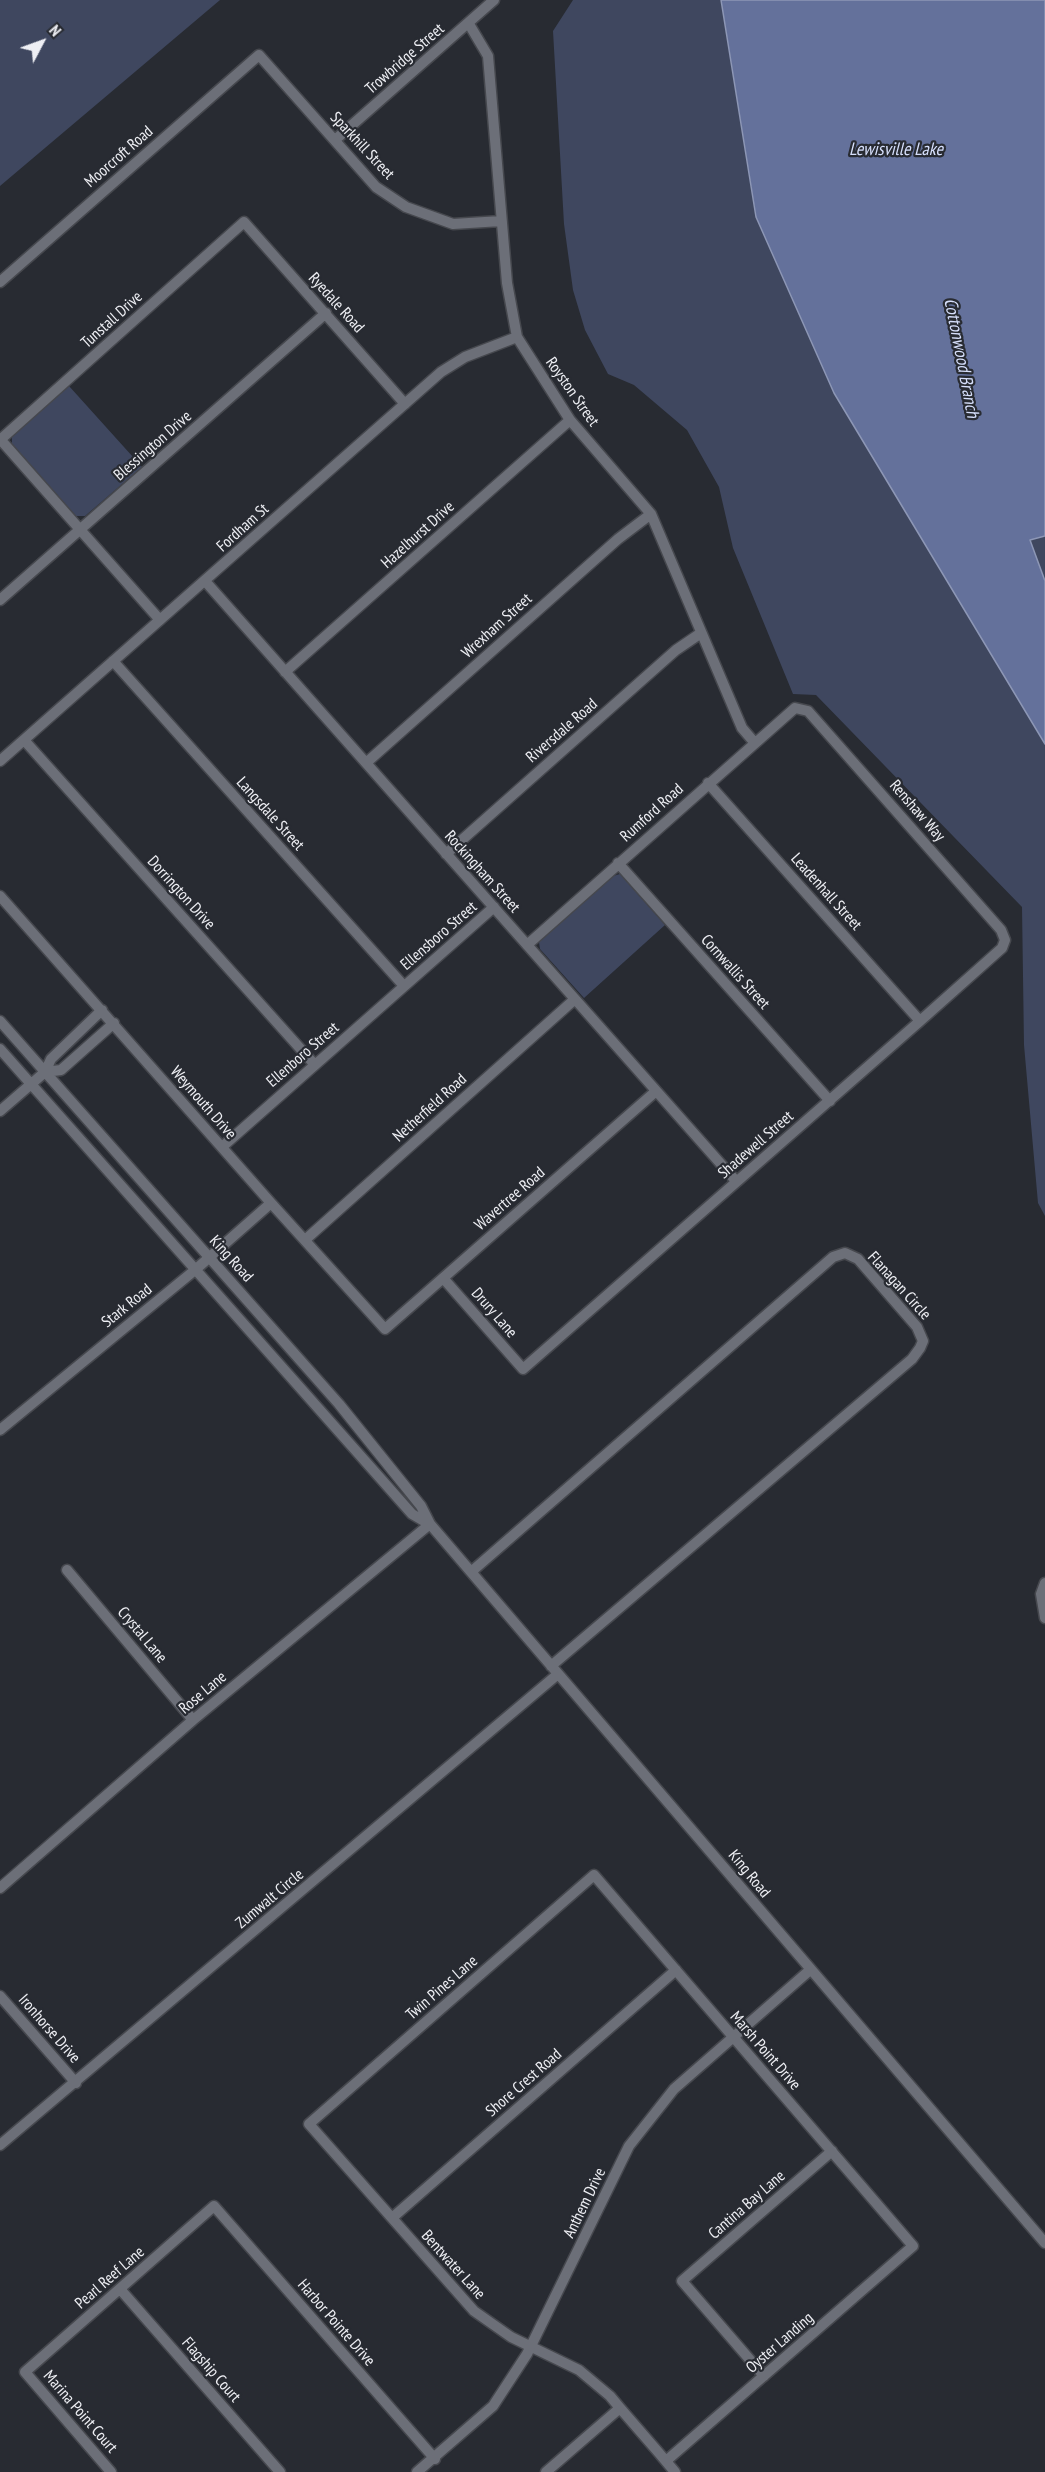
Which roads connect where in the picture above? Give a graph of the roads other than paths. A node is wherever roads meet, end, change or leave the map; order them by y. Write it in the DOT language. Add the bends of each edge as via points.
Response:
graph roads {
  1 [pos="494,0"];
  2 [pos="469,24"];
  3 [pos="259,55"];
  4 [pos="335,140"];
  5 [pos="501,221"];
  6 [pos="244,222"];
  7 [pos="0,282"];
  8 [pos="326,313"];
  9 [pos="517,337"];
  10 [pos="405,404"];
  11 [pos="570,420"];
  12 [pos="0,439"];
  13 [pos="651,514"];
  14 [pos="80,530"];
  15 [pos="205,581"];
  16 [pos="0,600"];
  17 [pos="160,621"];
  18 [pos="700,633"];
  19 [pos="113,661"];
  20 [pos="285,672"];
  21 [pos="800,709"];
  22 [pos="24,740"];
  23 [pos="754,742"];
  24 [pos="0,760"];
  25 [pos="366,763"];
  26 [pos="708,783"];
  27 [pos="446,854"];
  28 [pos="618,863"];
  29 [pos="0,896"];
  30 [pos="494,908"];
  31 [pos="1005,940"];
  32 [pos="526,945"];
  33 [pos="404,987"];
  34 [pos="575,999"];
  35 [pos="102,1010"];
  36 [pos="0,1021"];
  37 [pos="920,1021"];
  38 [pos="114,1023"];
  39 [pos="0,1049"];
  40 [pos="315,1065"];
  41 [pos="45,1072"];
  42 [pos="32,1085"];
  43 [pos="655,1092"];
  44 [pos="830,1101"];
  45 [pos="0,1111"];
  46 [pos="96,1129"];
  47 [pos="81,1140"];
  48 [pos="222,1147"];
  49 [pos="736,1181"];
  50 [pos="271,1203"];
  51 [pos="305,1240"];
  52 [pos="209,1257"];
  53 [pos="195,1270"];
  54 [pos="443,1278"];
  55 [pos="385,1329"];
  56 [pos="289,1347"];
  57 [pos="275,1360"];
  58 [pos="523,1369"];
  59 [pos="0,1430"];
  60 [pos="430,1524"];
  61 [pos="67,1570"];
  62 [pos="471,1572"];
  63 [pos="1045,1582"];
  64 [pos="1045,1618"];
  65 [pos="554,1670"];
  66 [pos="194,1720"];
  67 [pos="594,1875"];
  68 [pos="0,1888"];
  69 [pos="676,1970"];
  70 [pos="810,1970"];
  71 [pos="0,1996"];
  72 [pos="733,2036"];
  73 [pos="76,2083"];
  74 [pos="309,2124"];
  75 [pos="0,2145"];
  76 [pos="831,2151"];
  77 [pos="214,2206"];
  78 [pos="392,2218"];
  79 [pos="1045,2243"];
  80 [pos="913,2246"];
  81 [pos="120,2289"];
  82 [pos="532,2347"];
  83 [pos="25,2372"];
  84 [pos="764,2376"];
  85 [pos="620,2408"];
  86 [pos="435,2458"];
  87 [pos="666,2462"];
  88 [pos="111,2472"];
  89 [pos="280,2472"];
  90 [pos="417,2472"];
  91 [pos="546,2472"];
  92 [pos="675,2472"];
  1 -- 2 [label="street, Trowbridge Street"];
  2 -- 4 [label="street, Trowbridge Street"];
  2 -- 5 [label="street, Royston Street" via="488,56"];
  3 -- 4 [label="street, Sparkhill Street"];
  3 -- 7 [label="street, Moorcroft Road"];
  4 -- 5 [label="street, Sparkhill Street" via="376,187 406,207 453,224"];
  5 -- 9 [label="street, Royston Street"];
  6 -- 8 [label="street, Ryedale Road"];
  6 -- 12 [label="street, Tunstall Drive"];
  8 -- 10 [label="street, Ryedale Road"];
  8 -- 14 [label="street, Blessington Drive"];
  9 -- 10 [label="street, Fordham St" via="441,372"];
  9 -- 11 [label="street, Royston Street"];
  10 -- 15 [label="street, Fordham St"];
  11 -- 13 [label="street, Royston Street"];
  11 -- 20 [label="street, Hazelhurst Drive"];
  12 -- 14 [label="street"];
  13 -- 18 [label="street, Royston Street"];
  13 -- 25 [label="street, Wrexham Street"];
  14 -- 16 [label="street, Blessington Drive"];
  14 -- 17 [label="street"];
  15 -- 17 [label="street, Fordham St"];
  15 -- 20 [label="street, Rockingham Street"];
  17 -- 19 [label="street, Fordham St"];
  18 -- 23 [label="street, Royston Street" via="742,728"];
  18 -- 27 [label="street, Riversdale Road"];
  19 -- 22 [label="street, Fordham St"];
  19 -- 33 [label="street, Langsdale Street"];
  20 -- 25 [label="street, Rockingham Street"];
  21 -- 23 [label="street, Rumford Road" via="788,711"];
  21 -- 31 [label="street, Renshaw Way" via="816,720 1002,930"];
  22 -- 24 [label="street, Fordham St"];
  22 -- 40 [label="street, Dorrington Drive"];
  23 -- 26 [label="street, Rumford Road"];
  25 -- 27 [label="street, Rockingham Street"];
  26 -- 28 [label="street, Rumford Road"];
  26 -- 37 [label="street, Leadenhall Street"];
  27 -- 30 [label="street, Rockingham Street"];
  28 -- 32 [label="street, Rumford Road"];
  28 -- 44 [label="street, Cornwallis Street"];
  29 -- 35 [label="street, Weymouth Drive"];
  30 -- 32 [label="street, Rockingham Street"];
  30 -- 33 [label="street, Ellensboro Street"];
  31 -- 37 [label="street, Shadewell Street" via="1002,948"];
  32 -- 34 [label="street, Rockingham Street"];
  33 -- 40 [label="street, Ellenboro Street"];
  34 -- 43 [label="street, Rockingham Street"];
  34 -- 51 [label="street, Netherfield Road"];
  35 -- 38 [label="street, Weymouth Drive"];
  35 -- 41 [label="street" via="51,1059"];
  36 -- 41 [label="street, King Road"];
  37 -- 44 [label="street, Shadewell Street"];
  38 -- 41 [label="street" via="61,1070"];
  38 -- 48 [label="street, Weymouth Drive"];
  39 -- 42 [label="street, King Road"];
  40 -- 48 [label="street, Ellenboro Street"];
  41 -- 42 [label="street"];
  41 -- 46 [label="street, King Road"];
  42 -- 45 [label="street"];
  42 -- 47 [label="street, King Road"];
  43 -- 49 [label="street, Rockingham Street"];
  43 -- 54 [label="street, Wavertree Road"];
  44 -- 49 [label="street, Shadewell Street"];
  46 -- 47 [label="street"];
  46 -- 52 [label="street, King Road"];
  47 -- 53 [label="street, King Road"];
  48 -- 50 [label="street, Weymouth Drive"];
  49 -- 58 [label="street, Shadewell Street"];
  50 -- 51 [label="street, Weymouth Drive"];
  50 -- 52 [label="street, Stark Road"];
  51 -- 55 [label="street, Weymouth Drive"];
  52 -- 53 [label="street, Stark Road"];
  52 -- 56 [label="street, King Road"];
  53 -- 57 [label="street, King Road"];
  53 -- 59 [label="street, Stark Road"];
  54 -- 55 [label="street, Wavertree Road"];
  54 -- 58 [label="street, Drury Lane"];
  56 -- 57 [label="street"];
  56 -- 60 [label="street, King Road" via="422,1506"];
  57 -- 60 [label="street, King Road" via="412,1514"];
  60 -- 62 [label="street, King Road"];
  60 -- 66 [label="street, Rose Lane"];
  61 -- 66 [label="street, Crystal Lane"];
  62 -- 65 [label="street, King Road"];
  62 -- 65 [label="street, Flanagan Circle" via="833,1257 845,1254 858,1259 917,1327 923,1341 912,1359"];
  63 -- 64 [label="street" via="1041,1594"];
  65 -- 70 [label="street, King Road"];
  65 -- 73 [label="street, Zumwalt Circle"];
  66 -- 68 [label="street, Rose Lane"];
  67 -- 69 [label="street, Marsh Point Drive"];
  67 -- 74 [label="street, Twin Pines Lane"];
  69 -- 72 [label="street, Marsh Point Drive"];
  69 -- 78 [label="street, Shore Crest Road"];
  70 -- 72 [label="street, Anthem Drive"];
  70 -- 79 [label="street, King Road"];
  71 -- 73 [label="street, Ironhorse Drive"];
  72 -- 76 [label="street, Marsh Point Drive"];
  72 -- 82 [label="street, Anthem Drive" via="674,2089 629,2146"];
  73 -- 75 [label="street, Zumwalt Circle"];
  74 -- 78 [label="street, Bentwater Lane"];
  76 -- 80 [label="street, Marsh Point Drive"];
  76 -- 84 [label="street, Cantina Bay Lane" via="682,2281"];
  77 -- 81 [label="street, Pearl Reef Lane"];
  77 -- 86 [label="street, Harbor Pointe Drive"];
  78 -- 82 [label="street, Bentwater Lane" via="474,2312"];
  80 -- 84 [label="street, Oyster Landing"];
  81 -- 83 [label="street, Pearl Reef Lane"];
  81 -- 89 [label="street, Flagship Court"];
  82 -- 85 [label="street, Bentwater Lane" via="579,2370"];
  82 -- 86 [label="street, Anthem Drive" via="493,2406"];
  83 -- 88 [label="street, Marina Point Court"];
  84 -- 87 [label="street, Oyster Landing"];
  85 -- 87 [label="street, Bentwater Lane"];
  85 -- 91 [label="street"];
  86 -- 90 [label="street, Anthem Drive"];
  87 -- 92 [label="street, Bentwater Lane"];
}
